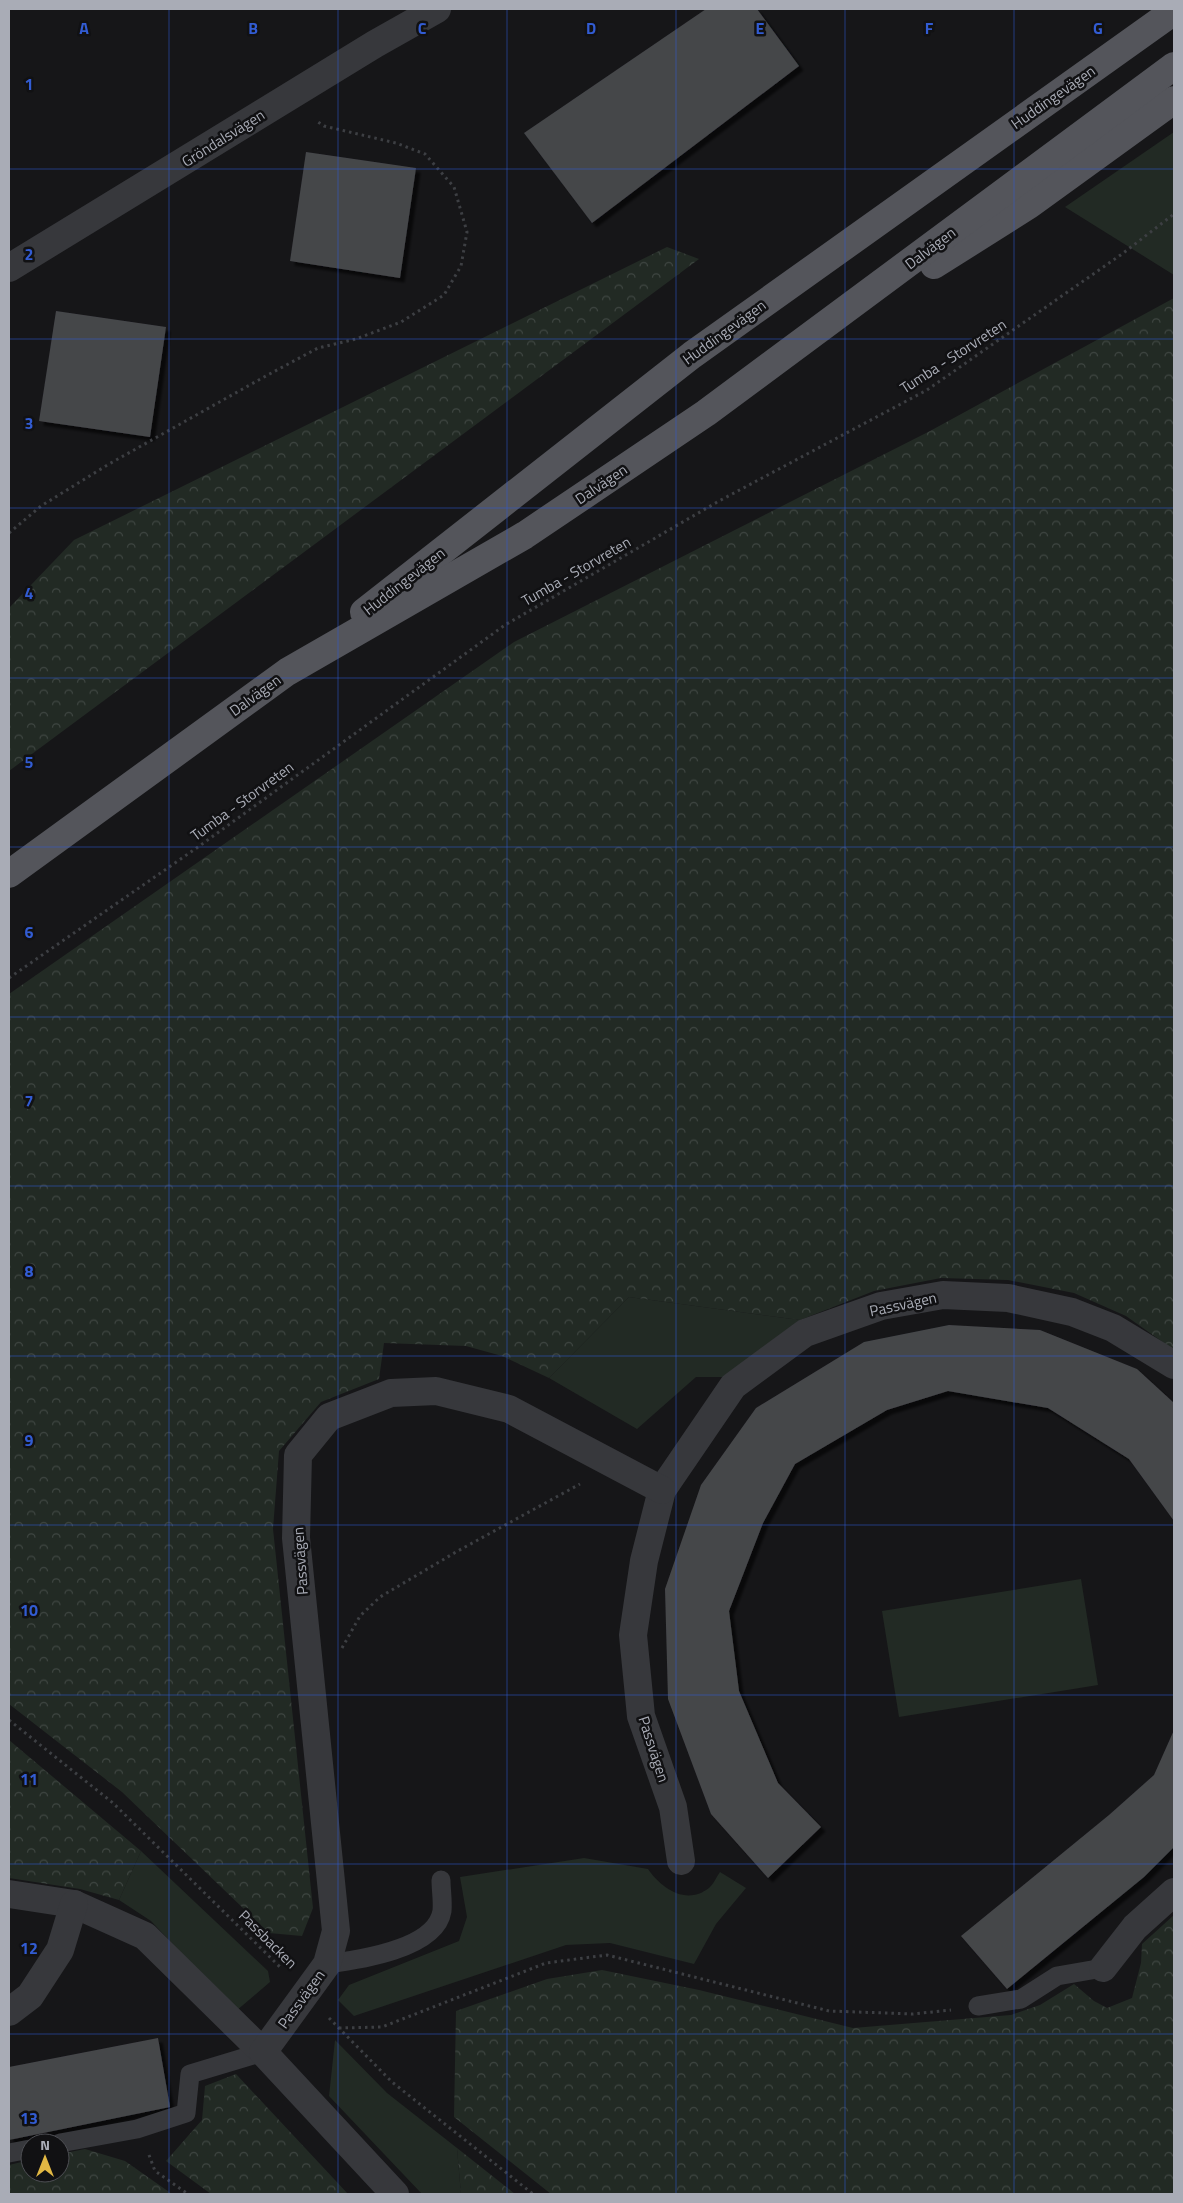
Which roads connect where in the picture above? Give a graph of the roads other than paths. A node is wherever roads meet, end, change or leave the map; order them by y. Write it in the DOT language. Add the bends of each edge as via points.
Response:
graph roads {
  1 [pos="437,9"];
  2 [pos="1174,12"];
  3 [pos="1174,66"];
  4 [pos="1174,100"];
  5 [pos="9,268"];
  6 [pos="741,388"];
  7 [pos="287,672"];
  8 [pos="9,874"];
  9 [pos="1174,1365"];
  10 [pos="662,1490"];
  11 [pos="681,1861"];
  12 [pos="441,1880"];
  13 [pos="1174,1892"];
  14 [pos="9,1894"];
  15 [pos="74,1904"];
  16 [pos="328,1964"];
  17 [pos="1103,1968"];
  18 [pos="978,2006"];
  19 [pos="9,2012"];
  20 [pos="264,2052"];
  21 [pos="70,2141"];
  22 [pos="395,2194"];
  1 -- 5 [label="street, Gröndalsvägen"];
  2 -- 7 [label="main road, Huddingevägen" via="692,354"];
  3 -- 6 [label="main road, Dalvägen"];
  4 -- 6 [label="main road" via="1029,205"];
  6 -- 7 [label="main road, Dalvägen" via="525,535"];
  7 -- 8 [label="main road, Dalvägen"];
  9 -- 10 [label="street, Passvägen" via="1113,1328 1072,1312 1008,1298 943,1296 881,1306 805,1333 733,1386"];
  10 -- 11 [label="street, Passvägen" via="644,1561 633,1635 641,1716 673,1807"];
  10 -- 16 [label="street, Passvägen" via="509,1409 436,1391 391,1392 329,1416 298,1455 296,1538 336,1931"];
  12 -- 16 [label="lane" via="442,1912 434,1928 414,1942 370,1958"];
  13 -- 17 [label="street" via="1135,1927"];
  14 -- 15 [label="street"];
  15 -- 19 [label="street" via="60,1950 30,1996"];
  15 -- 20 [label="street" via="145,1936"];
  16 -- 20 [label="street, Passvägen"];
  17 -- 18 [label="lane" via="1057,1976 1021,2000"];
  20 -- 21 [label="lane" via="190,2074 186,2113 137,2129"];
  20 -- 22 [label="street"];
}
